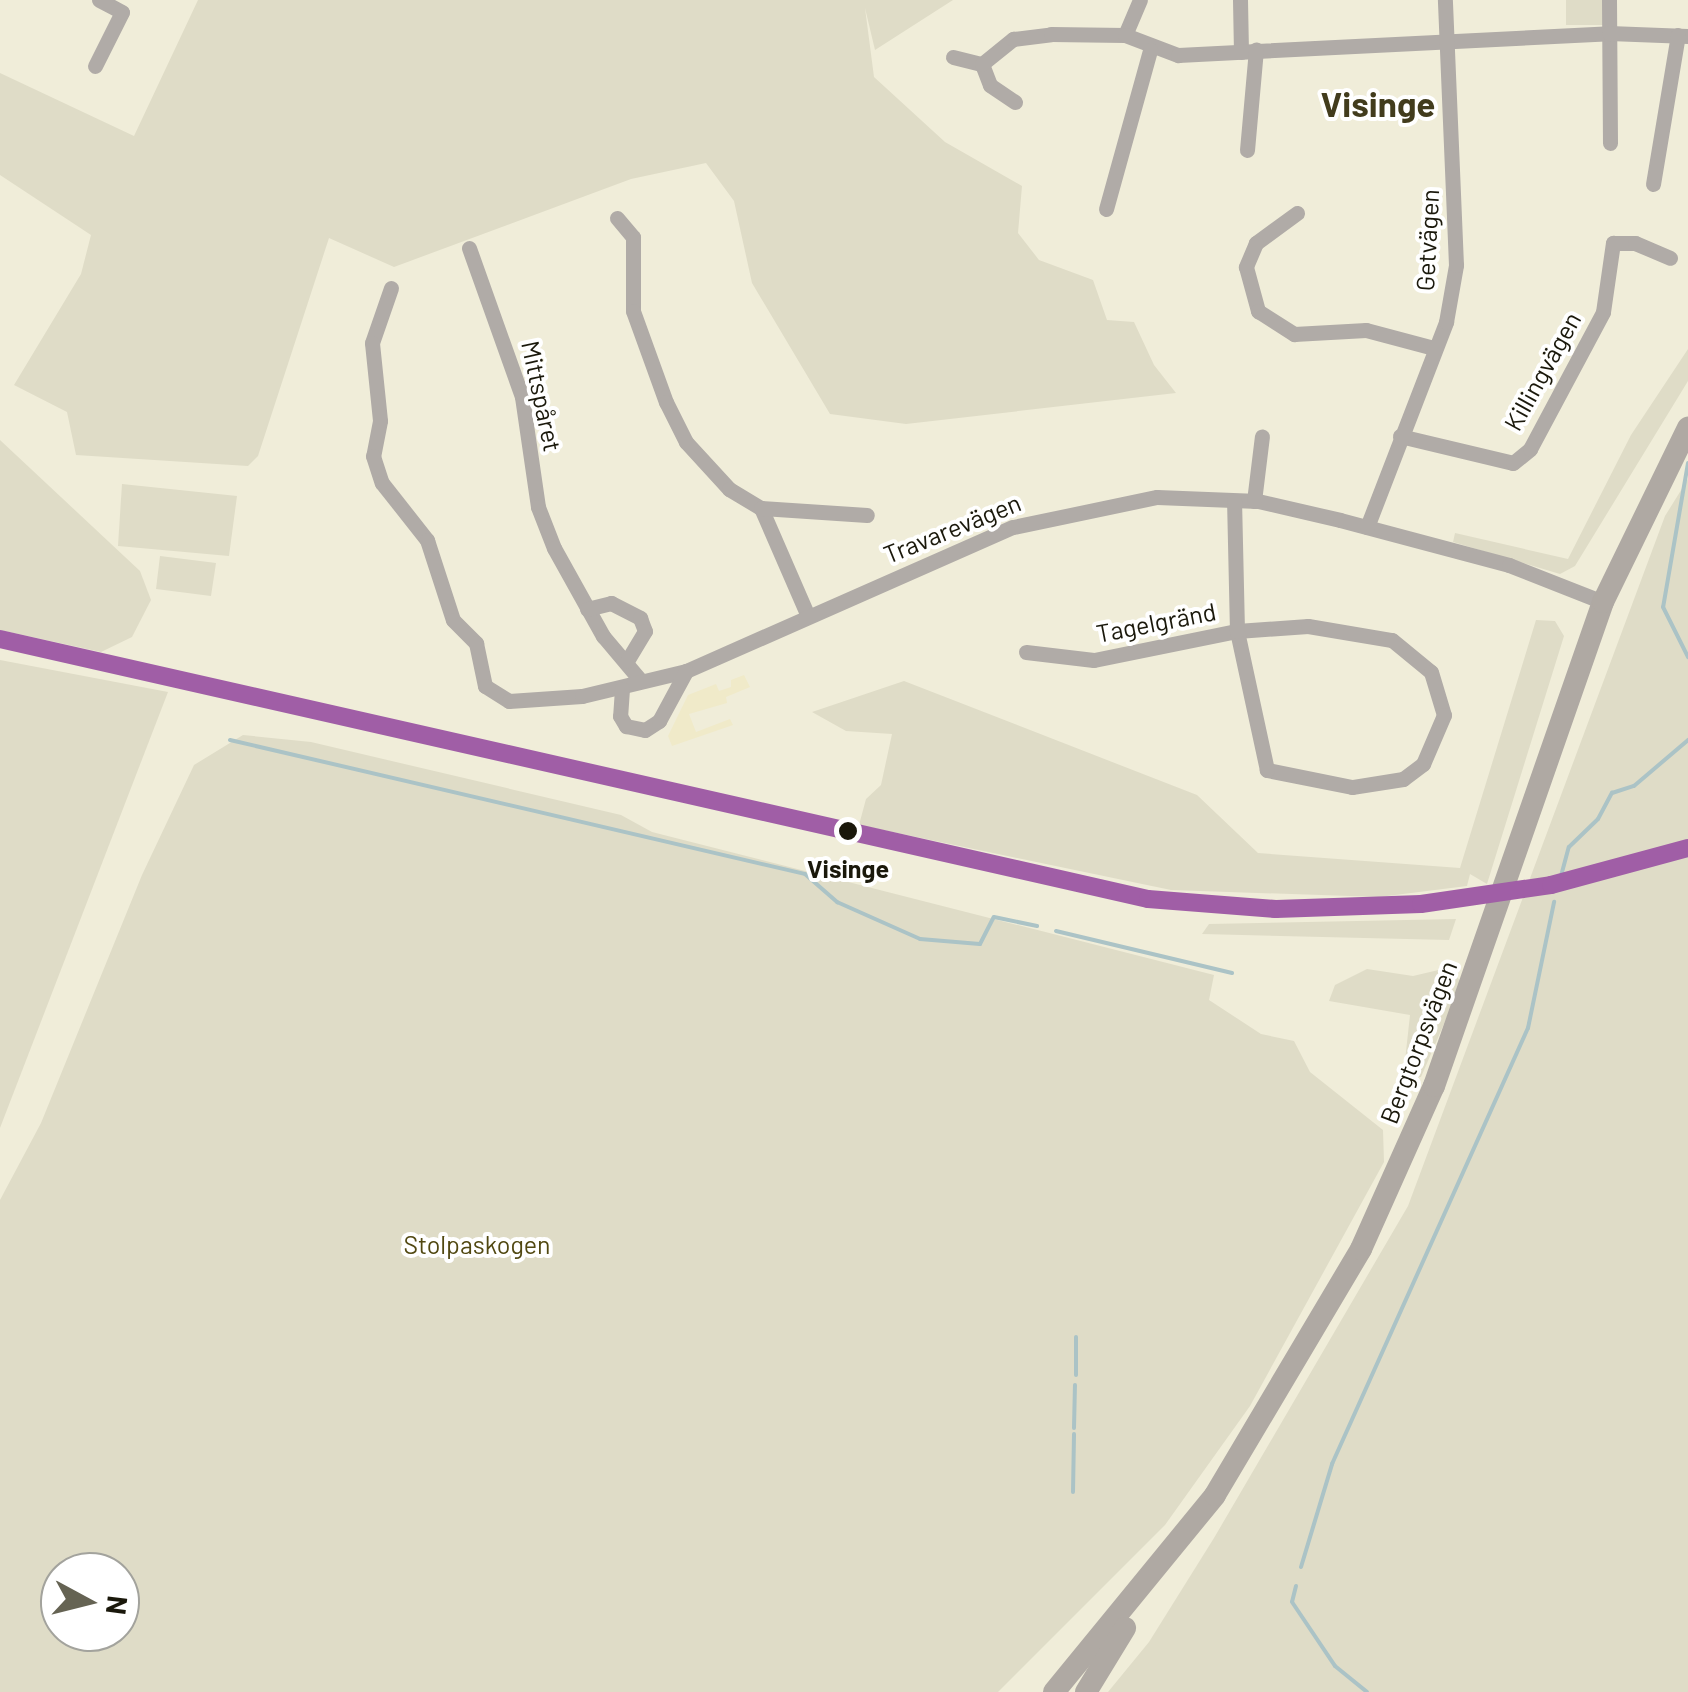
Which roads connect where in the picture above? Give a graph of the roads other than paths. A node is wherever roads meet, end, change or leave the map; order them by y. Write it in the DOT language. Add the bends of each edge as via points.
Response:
graph roads {
  1 [pos="99,0"];
  2 [pos="1140,0"];
  3 [pos="1240,0"];
  4 [pos="1445,0"];
  5 [pos="1610,0"];
  6 [pos="1609,32"];
  7 [pos="1125,35"];
  8 [pos="1683,35"];
  9 [pos="1447,39"];
  10 [pos="1150,50"];
  11 [pos="1248,50"];
  12 [pos="953,57"];
  13 [pos="982,64"];
  14 [pos="95,66"];
  15 [pos="1015,102"];
  16 [pos="1610,143"];
  17 [pos="1247,150"];
  18 [pos="1653,184"];
  19 [pos="1106,208"];
  20 [pos="1297,213"];
  21 [pos="617,218"];
  22 [pos="470,248"];
  23 [pos="1670,258"];
  24 [pos="391,288"];
  25 [pos="1434,348"];
  26 [pos="1688,428"];
  27 [pos="1262,436"];
  28 [pos="1400,436"];
  29 [pos="1254,500"];
  30 [pos="1234,501"];
  31 [pos="761,508"];
  32 [pos="802,514"];
  33 [pos="867,515"];
  34 [pos="1368,527"];
  35 [pos="777,539"];
  36 [pos="1603,602"];
  37 [pos="586,609"];
  38 [pos="808,616"];
  39 [pos="1237,632"];
  40 [pos="1026,652"];
  41 [pos="628,662"];
  42 [pos="686,671"];
  43 [pos="641,681"];
  44 [pos="622,688"];
  45 [pos="1175,1549"];
  46 [pos="1110,1629"];
  47 [pos="1054,1692"];
  48 [pos="1074,1692"];
  49 [pos="1086,1692"];
  1 -- 14 [label="street" via="122,12"];
  2 -- 7 [label="street"];
  3 -- 11 [label="street"];
  4 -- 9 [label="street, Getvägen"];
  5 -- 6 [label="street"];
  6 -- 8 [label="street"];
  6 -- 9 [label="street"];
  6 -- 16 [label="street"];
  7 -- 10 [label="street"];
  7 -- 13 [label="street" via="1012,40"];
  8 -- 18 [label="street"];
  9 -- 11 [label="street"];
  9 -- 25 [label="street, Getvägen" via="1458,227 1446,322"];
  10 -- 11 [label="street"];
  10 -- 19 [label="street"];
  11 -- 17 [label="street"];
  12 -- 13 [label="street"];
  13 -- 15 [label="street" via="990,85"];
  20 -- 25 [label="street" via="1256,243 1246,267 1258,310 1294,334 1366,330"];
  21 -- 31 [label="street" via="633,237 634,310 666,402 706,465"];
  22 -- 37 [label="street, Mittspåret" via="522,397 538,507"];
  23 -- 28 [label="street, Killingvägen" via="1635,243 1613,243 1603,312 1530,449 1513,463"];
  24 -- 44 [label="street, Travarevägen" via="372,343 380,421 373,456 382,483 426,540 453,620 476,643 486,686 509,701"];
  25 -- 28 [label="street, Getvägen"];
  26 -- 36 [label="main road, Bergtorpsvägen"];
  27 -- 29 [label="street"];
  28 -- 34 [label="street, Getvägen"];
  29 -- 30 [label="street, Travarevägen"];
  29 -- 34 [label="street, Travarevägen"];
  30 -- 38 [label="street, Travarevägen" via="1157,497 1057,514"];
  30 -- 39 [label="street"];
  31 -- 32 [label="street"];
  31 -- 35 [label="street"];
  32 -- 33 [label="street"];
  32 -- 35 [label="street"];
  34 -- 36 [label="street, Travarevägen" via="1509,565"];
  35 -- 38 [label="street"];
  36 -- 45 [label="main road, Bergtorpsvägen" via="1434,1086 1396,1174 1284,1387"];
  37 -- 41 [label="street, Mittspåret"];
  37 -- 41 [label="street" via="611,604 640,618 645,631"];
  38 -- 42 [label="street, Travarevägen"];
  39 -- 39 [label="street" via="1358,629 1409,649 1441,690 1438,740 1403,779 1352,787 1267,770"];
  39 -- 40 [label="street, Tagelgränd" via="1094,660"];
  41 -- 43 [label="street, Mittspåret"];
  42 -- 43 [label="street, Travarevägen"];
  42 -- 44 [label="street" via="659,721 646,730 626,726 620,716"];
  43 -- 44 [label="street, Travarevägen"];
  45 -- 46 [label="main road, Bergtorpsvägen"];
  45 -- 49 [label="main road"];
  46 -- 47 [label="main road, Bergtorpsvägen"];
  46 -- 48 [label="main road, Bergtorpsvägen"];
}
